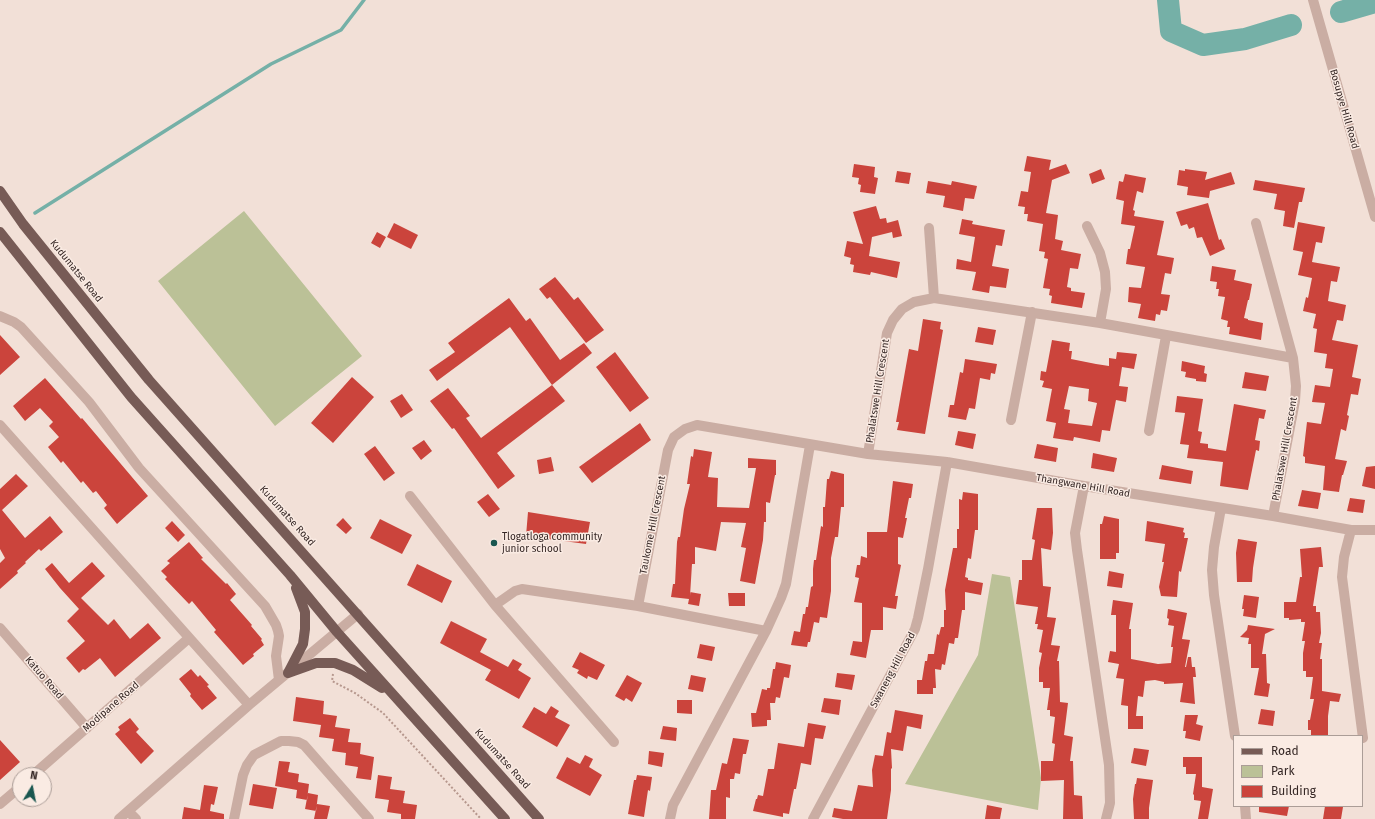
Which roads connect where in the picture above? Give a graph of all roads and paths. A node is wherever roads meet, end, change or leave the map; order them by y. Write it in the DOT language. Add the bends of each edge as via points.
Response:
graph roads {
  1 [pos="1313,0"];
  2 [pos="0,191"];
  3 [pos="1375,217"];
  4 [pos="1256,224"];
  5 [pos="1088,226"];
  6 [pos="929,228"];
  7 [pos="0,233"];
  8 [pos="934,298"];
  9 [pos="1032,312"];
  10 [pos="0,316"];
  11 [pos="1100,324"];
  12 [pos="1166,336"];
  13 [pos="1293,358"];
  14 [pos="1011,420"];
  15 [pos="0,425"];
  16 [pos="1149,431"];
  17 [pos="791,442"];
  18 [pos="810,445"];
  19 [pos="868,454"];
  20 [pos="947,462"];
  21 [pos="1084,486"];
  22 [pos="410,496"];
  23 [pos="1221,508"];
  24 [pos="1273,516"];
  25 [pos="1350,530"];
  26 [pos="1375,530"];
  27 [pos="290,575"];
  28 [pos="494,605"];
  29 [pos="638,606"];
  30 [pos="358,614"];
  31 [pos="0,628"];
  32 [pos="766,631"];
  33 [pos="337,632"];
  34 [pos="189,638"];
  35 [pos="335,663"];
  36 [pos="288,673"];
  37 [pos="279,680"];
  38 [pos="401,702"];
  39 [pos="249,705"];
  40 [pos="87,728"];
  41 [pos="1235,735"];
  42 [pos="1363,735"];
  43 [pos="614,742"];
  44 [pos="42,767"];
  45 [pos="12,794"];
  46 [pos="0,804"];
  47 [pos="1245,807"];
  48 [pos="128,811"];
  49 [pos="119,819"];
  50 [pos="136,819"];
  51 [pos="234,819"];
  52 [pos="369,819"];
  53 [pos="481,819"];
  54 [pos="505,819"];
  55 [pos="539,819"];
  56 [pos="670,819"];
  57 [pos="813,819"];
  58 [pos="1106,819"];
  59 [pos="1246,819"];
  1 -- 3 [label="street, Bosupye Hill Road"];
  2 -- 30 [label="main road, Kudumatse Road" via="23,224 148,380"];
  4 -- 13 [label="street, Phalatswe Hill Crescent"];
  5 -- 11 [label="street" via="1105,272 1106,289"];
  6 -- 8 [label="street"];
  7 -- 27 [label="main road" via="132,397"];
  8 -- 9 [label="street"];
  8 -- 19 [label="street, Phalatswe Hill Crescent" via="914,302 902,309 887,333"];
  9 -- 11 [label="street"];
  9 -- 14 [label="street"];
  10 -- 37 [label="street" via="21,326 89,402 139,468 265,606 279,636 276,656"];
  11 -- 12 [label="street"];
  12 -- 13 [label="street"];
  12 -- 16 [label="street"];
  13 -- 24 [label="street, Phalatswe Hill Crescent" via="1295,401"];
  15 -- 34 [label="street"];
  17 -- 18 [label="street, Thangwane Hill Road"];
  17 -- 29 [label="street, Taukome Hill Crescent" via="697,425 685,428 674,437 668,450"];
  18 -- 19 [label="street, Thangwane Hill Road"];
  18 -- 32 [label="street" via="786,584"];
  19 -- 20 [label="street, Thangwane Hill Road"];
  20 -- 21 [label="street, Thangwane Hill Road"];
  20 -- 57 [label="street, Swaneng Hill Road" via="915,629"];
  21 -- 23 [label="street, Thangwane Hill Road"];
  21 -- 58 [label="street" via="1075,533 1109,765 1110,803"];
  22 -- 28 [label="street"];
  23 -- 24 [label="street, Thangwane Hill Road"];
  23 -- 41 [label="street" via="1212,570"];
  24 -- 25 [label="street, Thangwane Hill Road"];
  25 -- 26 [label="street, Thangwane Hill Road"];
  25 -- 42 [label="street" via="1342,578"];
  27 -- 33 [label="main road"];
  27 -- 36 [label="main road" via="305,612 305,629 302,644"];
  28 -- 29 [label="street" via="515,591 522,590"];
  28 -- 43 [label="street"];
  29 -- 32 [label="street"];
  30 -- 33 [label="street"];
  30 -- 55 [label="main road, Kudumatse Road"];
  31 -- 40 [label="street, Katuo Road"];
  32 -- 56 [label="street" via="673,805"];
  33 -- 36 [label="street"];
  33 -- 38 [label="main road"];
  34 -- 39 [label="street"];
  34 -- 40 [label="street, Modipane Road"];
  35 -- 36 [label="main road" via="316,663"];
  35 -- 38 [label="main road" via="375,682"];
  35 -- 53 [label="path" via="332,682 355,693 383,713"];
  36 -- 37 [label="street"];
  37 -- 39 [label="street"];
  38 -- 54 [label="main road"];
  39 -- 48 [label="street"];
  40 -- 44 [label="street, Modipane Road"];
  45 -- 46 [label="street"];
  47 -- 59 [label="street"];
  48 -- 49 [label="street"];
  48 -- 50 [label="street"];
  51 -- 52 [label="street" via="247,766 254,755 281,741 304,745"];
}
